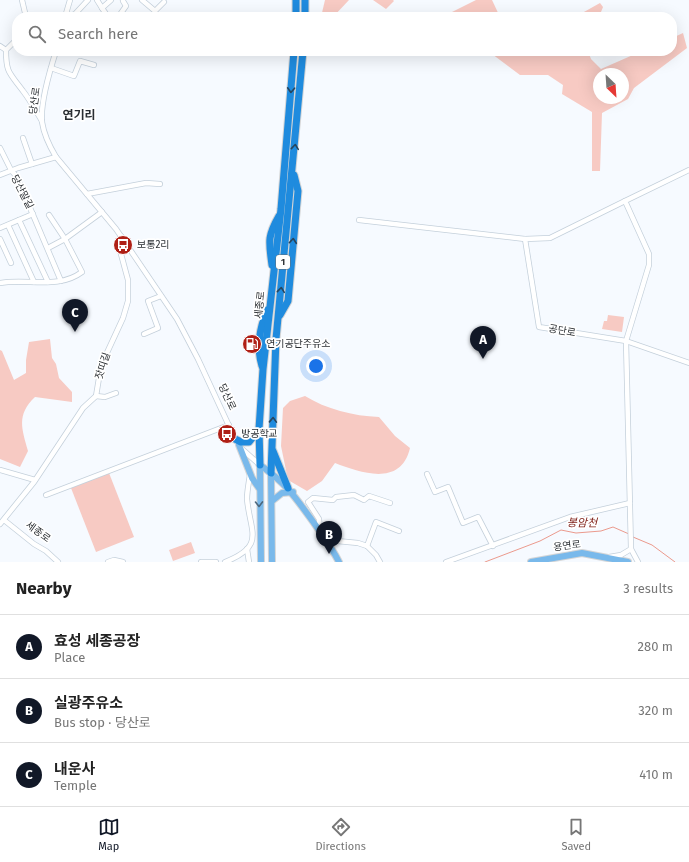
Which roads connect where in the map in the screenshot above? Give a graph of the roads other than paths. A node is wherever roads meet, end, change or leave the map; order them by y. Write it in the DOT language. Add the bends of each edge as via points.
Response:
graph roads {
  1 [pos="22,0"];
  2 [pos="69,0"];
  3 [pos="88,0"];
  4 [pos="97,0"];
  5 [pos="111,0"];
  6 [pos="123,0"];
  7 [pos="142,0"];
  8 [pos="296,0"];
  9 [pos="305,0"];
  10 [pos="164,1"];
  11 [pos="102,8"];
  12 [pos="25,12"];
  13 [pos="67,12"];
  14 [pos="77,12"];
  15 [pos="105,12"];
  16 [pos="122,12"];
  17 [pos="296,12"];
  18 [pos="305,12"];
  19 [pos="12,43"];
  20 [pos="0,46"];
  21 [pos="6,50"];
  22 [pos="55,56"];
  23 [pos="294,56"];
  24 [pos="303,56"];
  25 [pos="94,65"];
  26 [pos="51,68"];
  27 [pos="42,121"];
  28 [pos="23,138"];
  29 [pos="0,148"];
  30 [pos="56,157"];
  31 [pos="32,164"];
  32 [pos="11,170"];
  33 [pos="689,170"];
  34 [pos="0,175"];
  35 [pos="160,184"];
  36 [pos="87,194"];
  37 [pos="625,201"];
  38 [pos="102,212"];
  39 [pos="33,214"];
  40 [pos="49,215"];
  41 [pos="19,220"];
  42 [pos="359,220"];
  43 [pos="8,225"];
  44 [pos="0,228"];
  45 [pos="121,236"];
  46 [pos="0,239"];
  47 [pos="65,239"];
  48 [pos="525,239"];
  49 [pos="48,248"];
  50 [pos="11,263"];
  51 [pos="62,280"];
  52 [pos="34,282"];
  53 [pos="48,282"];
  54 [pos="0,283"];
  55 [pos="162,296"];
  56 [pos="144,334"];
  57 [pos="626,341"];
  58 [pos="689,363"];
  59 [pos="116,393"];
  60 [pos="96,396"];
  61 [pos="229,425"];
  62 [pos="259,429"];
  63 [pos="237,442"];
  64 [pos="272,450"];
  65 [pos="260,465"];
  66 [pos="0,470"];
  67 [pos="250,472"];
  68 [pos="271,473"];
  69 [pos="427,474"];
  70 [pos="35,480"];
  71 [pos="259,488"];
  72 [pos="291,490"];
  73 [pos="46,495"];
  74 [pos="272,501"];
  75 [pos="630,503"];
  76 [pos="390,504"];
  77 [pos="4,520"];
  78 [pos="0,524"];
  79 [pos="320,530"];
  80 [pos="399,531"];
  81 [pos="327,540"];
  82 [pos="366,546"];
  83 [pos="493,546"];
  84 [pos="631,548"];
  85 [pos="247,549"];
  86 [pos="605,558"];
  87 [pos="58,562"];
  88 [pos="108,562"];
  89 [pos="123,562"];
  90 [pos="201,562"];
  91 [pos="216,562"];
  92 [pos="225,562"];
  93 [pos="249,562"];
  94 [pos="261,562"];
  95 [pos="272,562"];
  96 [pos="339,562"];
  97 [pos="380,562"];
  98 [pos="446,562"];
  99 [pos="531,562"];
  100 [pos="628,562"];
  101 [pos="638,562"];
  1 -- 12 [label="street"];
  2 -- 13 [label="street"];
  3 -- 14 [label="street"];
  4 -- 11 [label="street"];
  5 -- 11 [label="street"];
  6 -- 16 [label="street" via="126,6"];
  7 -- 10 [label="street" via="155,11"];
  8 -- 17 [label="highway"];
  9 -- 18 [label="highway"];
  11 -- 15 [label="street"];
  19 -- 21 [label="street"];
  20 -- 21 [label="street"];
  21 -- 27 [label="street" via="6,67 10,75"];
  22 -- 26 [label="street, 당산로"];
  23 -- 62 [label="highway, 세종로 / 1, one-way"];
  64 -- 24 [label="highway, 세종로 / 1, one-way" via="278,319"];
  25 -- 26 [label="street" via="80,61 74,76"];
  26 -- 27 [label="street, 당산로"];
  27 -- 30 [label="street, 당산로"];
  28 -- 31 [label="street"];
  29 -- 32 [label="street, 당산말길"];
  30 -- 31 [label="street, 당산말길"];
  30 -- 36 [label="street, 당산로"];
  31 -- 32 [label="street, 당산말길"];
  32 -- 34 [label="street, 당산말길"];
  32 -- 39 [label="street, 당산말길" via="17,177"];
  33 -- 37 [label="street"];
  35 -- 36 [label="street" via="146,183"];
  36 -- 38 [label="street, 당산로"];
  37 -- 48 [label="street" via="550,238"];
  37 -- 57 [label="street" via="649,254 649,265"];
  38 -- 45 [label="street, 당산로"];
  38 -- 47 [label="street"];
  39 -- 41 [label="street"];
  39 -- 49 [label="street" via="33,219"];
  40 -- 47 [label="street"];
  41 -- 43 [label="street"];
  41 -- 53 [label="street"];
  42 -- 48 [label="street"];
  43 -- 44 [label="street"];
  43 -- 52 [label="street"];
  45 -- 55 [label="street, 당산로"];
  45 -- 60 [label="street, 잣띠길" via="118,243 128,280 128,301 105,357"];
  46 -- 50 [label="street"];
  47 -- 49 [label="street"];
  47 -- 51 [label="street" via="82,272"];
  48 -- 57 [label="street, 공단로" via="539,327"];
  49 -- 51 [label="street"];
  51 -- 53 [label="street"];
  52 -- 53 [label="street"];
  52 -- 54 [label="street"];
  55 -- 56 [label="street" via="148,301 158,328"];
  55 -- 61 [label="street, 당산로" via="188,339"];
  57 -- 58 [label="street, 공단로"];
  57 -- 75 [label="street"];
  59 -- 60 [label="street" via="105,397"];
  60 -- 70 [label="street" via="83,408"];
  61 -- 63 [label="street, 당산로"];
  61 -- 73 [label="street"];
  62 -- 63 [label="highway" via="249,442"];
  62 -- 65 [label="highway, 세종로 / 1"];
  63 -- 65 [label="street, 당산로"];
  63 -- 67 [label="main road"];
  64 -- 68 [label="highway, 세종로 / 1"];
  64 -- 72 [label="highway"];
  65 -- 68 [label="main road, 당산로"];
  65 -- 71 [label="main road, 세종로 / 1"];
  66 -- 70 [label="street"];
  67 -- 71 [label="main road"];
  67 -- 85 [label="street" via="247,498 254,535"];
  68 -- 72 [label="main road, 당산로"];
  68 -- 74 [label="main road, 세종로 / 1"];
  69 -- 83 [label="street" via="435,492 448,487 463,523 478,517"];
  70 -- 77 [label="street"];
  71 -- 94 [label="main road, 세종로 / 1, one-way"];
  72 -- 74 [label="main road"];
  72 -- 79 [label="main road, 당산로"];
  74 -- 95 [label="main road, 세종로 / 1"];
  75 -- 83 [label="street" via="570,517"];
  75 -- 84 [label="street"];
  76 -- 79 [label="street, 당산로" via="369,496 364,500 354,495 336,497 333,500 313,498 308,502 319,519"];
  77 -- 78 [label="street"];
  77 -- 87 [label="street, 세종로"];
  79 -- 81 [label="main road, 당산로"];
  80 -- 82 [label="street" via="376,522"];
  81 -- 82 [label="street"];
  81 -- 96 [label="main road, 당산로"];
  82 -- 97 [label="street"];
  83 -- 98 [label="street"];
  84 -- 86 [label="street" via="620,555"];
  84 -- 101 [label="street"];
  85 -- 92 [label="street" via="242,556"];
  85 -- 93 [label="street"];
  86 -- 99 [label="main road, 용연로" via="582,553"];
  86 -- 100 [label="main road, 용연로"];
  88 -- 89 [label="street"];
  90 -- 91 [label="street"];
}
